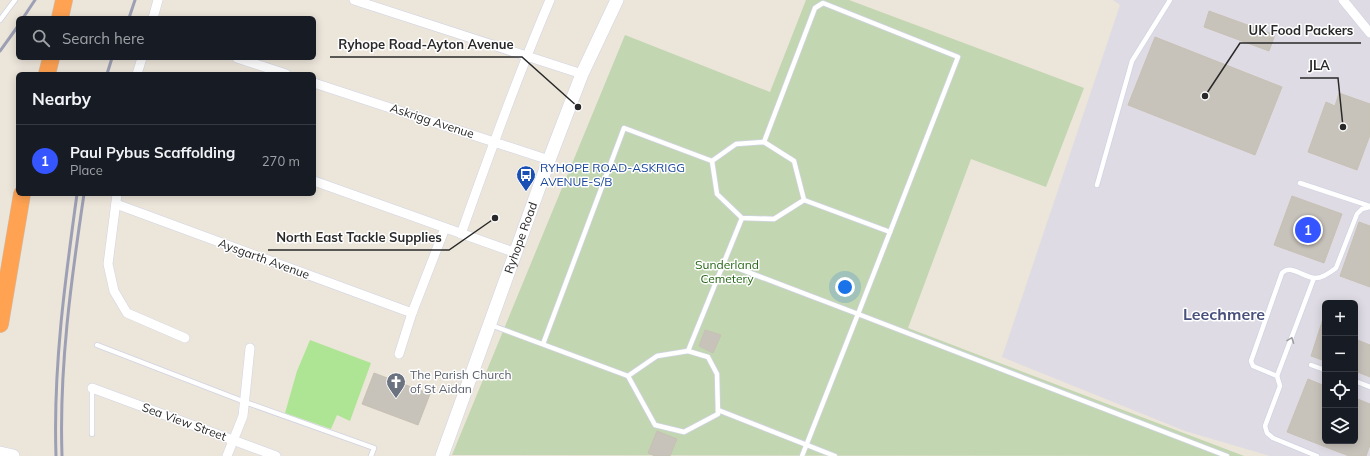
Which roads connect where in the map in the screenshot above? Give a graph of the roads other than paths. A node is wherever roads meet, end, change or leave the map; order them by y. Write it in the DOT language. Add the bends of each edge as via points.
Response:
graph roads {
  1 [pos="15,0"];
  2 [pos="64,0"];
  3 [pos="158,0"];
  4 [pos="357,0"];
  5 [pos="550,0"];
  6 [pos="617,0"];
  7 [pos="1170,0"];
  8 [pos="1343,0"];
  9 [pos="60,16"];
  10 [pos="154,16"];
  11 [pos="0,20"];
  12 [pos="1370,33"];
  13 [pos="526,55"];
  14 [pos="50,60"];
  15 [pos="142,60"];
  16 [pos="243,60"];
  17 [pos="48,72"];
  18 [pos="138,72"];
  19 [pos="280,72"];
  20 [pos="582,74"];
  21 [pos="316,84"];
  22 [pos="494,141"];
  23 [pos="764,142"];
  24 [pos="549,160"];
  25 [pos="712,161"];
  26 [pos="316,182"];
  27 [pos="1300,183"];
  28 [pos="1097,185"];
  29 [pos="22,196"];
  30 [pos="117,196"];
  31 [pos="804,200"];
  32 [pos="116,204"];
  33 [pos="1370,207"];
  34 [pos="742,218"];
  35 [pos="445,228"];
  36 [pos="890,232"];
  37 [pos="461,234"];
  38 [pos="516,253"];
  39 [pos="724,263"];
  40 [pos="1314,278"];
  41 [pos="412,313"];
  42 [pos="858,314"];
  43 [pos="0,324"];
  44 [pos="490,325"];
  45 [pos="185,338"];
  46 [pos="543,344"];
  47 [pos="96,345"];
  48 [pos="250,348"];
  49 [pos="688,352"];
  50 [pos="399,354"];
  51 [pos="1311,365"];
  52 [pos="1322,369"];
  53 [pos="628,376"];
  54 [pos="1277,376"];
  55 [pos="1358,382"];
  56 [pos="1370,387"];
  57 [pos="92,388"];
  58 [pos="245,402"];
  59 [pos="718,410"];
  60 [pos="92,434"];
  61 [pos="234,440"];
  62 [pos="806,445"];
  63 [pos="0,453"];
  64 [pos="13,456"];
  65 [pos="227,456"];
  66 [pos="276,456"];
  67 [pos="371,456"];
  68 [pos="444,456"];
  69 [pos="802,456"];
  70 [pos="835,456"];
  71 [pos="1227,456"];
  72 [pos="1317,456"];
  1 -- 11 [label="lane"];
  2 -- 9 [label="highway"];
  3 -- 10 [label="street"];
  4 -- 13 [label="street"];
  5 -- 13 [label="street"];
  6 -- 20 [label="main road, Ryhope Road"];
  7 -- 28 [label="lane" via="1132,61"];
  8 -- 12 [label="street"];
  13 -- 20 [label="street"];
  13 -- 22 [label="street"];
  14 -- 17 [label="highway"];
  15 -- 18 [label="street"];
  16 -- 19 [label="street"];
  20 -- 24 [label="main road, Ryhope Road"];
  21 -- 22 [label="street, Askrigg Avenue"];
  22 -- 24 [label="street, Askrigg Avenue"];
  22 -- 37 [label="street"];
  23 -- 25 [label="lane" via="736,144"];
  23 -- 31 [label="lane" via="794,161"];
  23 -- 36 [label="lane" via="815,8 823,3 958,58"];
  24 -- 38 [label="main road, Ryhope Road"];
  25 -- 34 [label="lane" via="717,194"];
  25 -- 46 [label="lane" via="624,128"];
  26 -- 35 [label="street"];
  27 -- 33 [label="lane"];
  29 -- 43 [label="highway"];
  30 -- 32 [label="street"];
  31 -- 34 [label="lane" via="774,219"];
  31 -- 36 [label="lane"];
  32 -- 41 [label="street, Aysgarth Avenue"];
  32 -- 45 [label="street" via="108,264 114,291 127,313"];
  33 -- 40 [label="lane" via="1362,209 1357,214 1336,268 1330,273"];
  34 -- 39 [label="lane"];
  35 -- 37 [label="street"];
  35 -- 41 [label="street"];
  36 -- 42 [label="lane"];
  37 -- 38 [label="street"];
  38 -- 44 [label="main road, Ryhope Road"];
  39 -- 42 [label="lane"];
  39 -- 49 [label="lane"];
  54 -- 40 [label="lane, one-way"];
  40 -- 54 [label="lane" via="1290,269 1282,273 1251,361 1253,366"];
  41 -- 50 [label="street"];
  42 -- 62 [label="lane"];
  42 -- 71 [label="lane"];
  44 -- 46 [label="lane"];
  44 -- 68 [label="main road, Ryhope Road"];
  46 -- 53 [label="lane"];
  47 -- 58 [label="lane"];
  48 -- 58 [label="street"];
  49 -- 53 [label="lane" via="657,356"];
  49 -- 59 [label="lane" via="708,358 717,374"];
  51 -- 52 [label="lane"];
  53 -- 59 [label="lane" via="655,424 684,432 718,414"];
  54 -- 72 [label="lane" via="1280,386 1266,426 1267,433 1273,438"];
  55 -- 56 [label="lane"];
  57 -- 60 [label="lane"];
  57 -- 61 [label="street, Sea View Street"];
  58 -- 61 [label="street"];
  58 -- 67 [label="lane" via="374,448"];
  59 -- 62 [label="lane"];
  61 -- 65 [label="street"];
  61 -- 66 [label="street, Sea View Street"];
  62 -- 69 [label="lane"];
  62 -- 70 [label="lane"];
  63 -- 64 [label="main road"];
}
